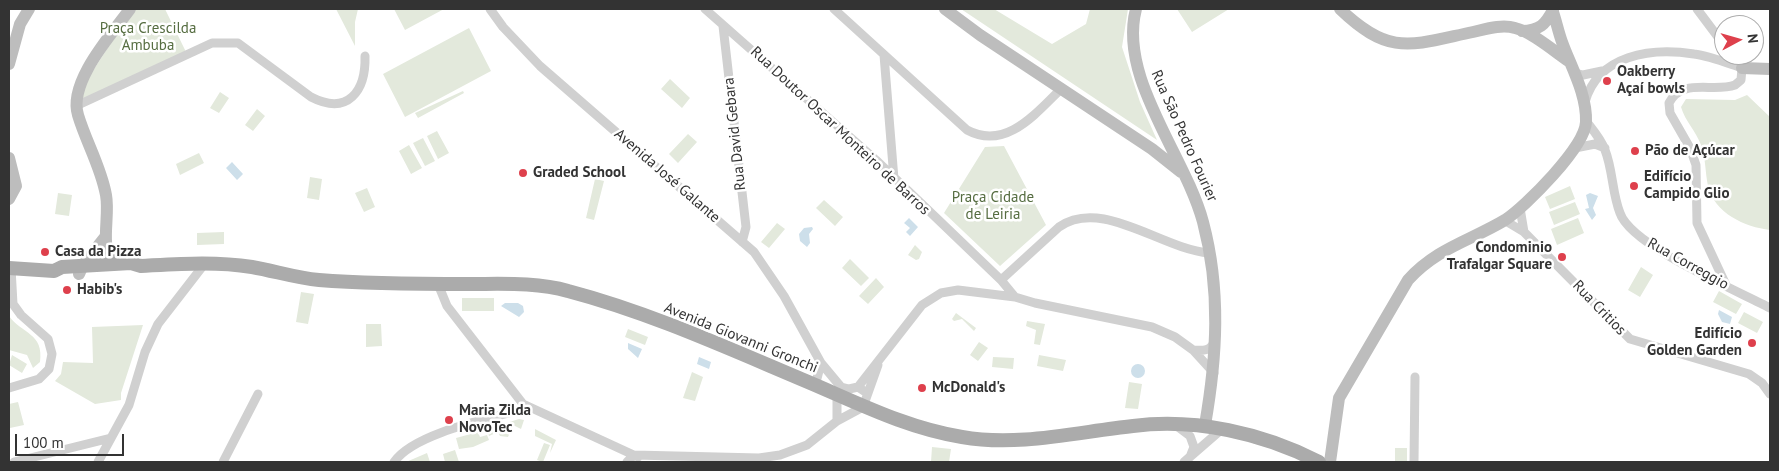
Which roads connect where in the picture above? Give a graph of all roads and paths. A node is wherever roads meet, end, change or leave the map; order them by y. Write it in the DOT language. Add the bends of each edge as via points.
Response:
graph roads {
  1 [pos="28,9"];
  2 [pos="130,9"];
  3 [pos="490,9"];
  4 [pos="705,9"];
  5 [pos="834,9"];
  6 [pos="945,9"];
  7 [pos="1136,9"];
  8 [pos="1340,9"];
  9 [pos="1552,9"];
  10 [pos="1697,9"];
  11 [pos="723,26"];
  12 [pos="1522,31"];
  13 [pos="1714,32"];
  14 [pos="884,55"];
  15 [pos="365,56"];
  16 [pos="9,64"];
  17 [pos="1740,65"];
  18 [pos="1573,67"];
  19 [pos="1742,68"];
  20 [pos="1770,69"];
  21 [pos="1602,71"];
  22 [pos="1062,88"];
  23 [pos="1584,104"];
  24 [pos="76,106"];
  25 [pos="1586,121"];
  26 [pos="1168,139"];
  27 [pos="1576,148"];
  28 [pos="1605,148"];
  29 [pos="1152,150"];
  30 [pos="9,161"];
  31 [pos="1181,172"];
  32 [pos="894,180"];
  33 [pos="9,199"];
  34 [pos="1520,208"];
  35 [pos="1504,220"];
  36 [pos="1524,232"];
  37 [pos="106,236"];
  38 [pos="742,242"];
  39 [pos="1209,253"];
  40 [pos="111,261"];
  41 [pos="206,262"];
  42 [pos="84,266"];
  43 [pos="141,266"];
  44 [pos="10,268"];
  45 [pos="98,273"];
  46 [pos="1001,280"];
  47 [pos="438,284"];
  48 [pos="1726,285"];
  49 [pos="1015,297"];
  50 [pos="1770,308"];
  51 [pos="1216,336"];
  52 [pos="1193,350"];
  53 [pos="820,363"];
  54 [pos="879,363"];
  55 [pos="1214,374"];
  56 [pos="1415,377"];
  57 [pos="815,386"];
  58 [pos="858,387"];
  59 [pos="9,388"];
  60 [pos="867,393"];
  61 [pos="258,394"];
  62 [pos="1770,394"];
  63 [pos="837,395"];
  64 [pos="863,407"];
  65 [pos="528,408"];
  66 [pos="837,421"];
  67 [pos="1174,424"];
  68 [pos="1205,425"];
  69 [pos="1222,429"];
  70 [pos="111,438"];
  71 [pos="1332,443"];
  72 [pos="630,459"];
  73 [pos="1313,459"];
  74 [pos="1187,460"];
  75 [pos="14,462"];
  76 [pos="98,462"];
  77 [pos="223,462"];
  78 [pos="394,462"];
  79 [pos="650,462"];
  80 [pos="1330,462"];
  81 [pos="1414,462"];
  1 -- 16 [label="street" via="20,24"];
  2 -- 24 [label="street" via="78,86"];
  3 -- 38 [label="street, Avenida José Galante" via="540,66"];
  4 -- 11 [label="street, Rua Doutor Oscar Monteiro de Barros"];
  5 -- 14 [label="street"];
  6 -- 22 [label="street"];
  7 -- 26 [label="street, Rua São Pedro Fourier" via="1131,30 1134,58 1151,105"];
  8 -- 12 [label="street" via="1364,30 1393,43 1417,43 1504,27"];
  9 -- 12 [label="street" via="1545,25"];
  9 -- 18 [label="street"];
  10 -- 13 [label="street"];
  11 -- 32 [label="street, Rua Doutor Oscar Monteiro de Barros" via="876,160"];
  11 -- 38 [label="street, Rua David Gebara" via="746,227"];
  12 -- 18 [label="street"];
  14 -- 22 [label="street" via="967,130 980,136 1012,131"];
  14 -- 32 [label="street"];
  15 -- 24 [label="street" via="361,86 353,95 335,104 311,97 238,43 219,42"];
  17 -- 19 [label="street"];
  18 -- 21 [label="street" via="1583,75"];
  18 -- 23 [label="street"];
  19 -- 20 [label="street"];
  19 -- 21 [label="street" via="1695,54 1668,52 1621,60"];
  19 -- 48 [label="street" via="1741,80 1735,86 1679,90 1669,103 1670,113 1696,165 1697,223"];
  21 -- 23 [label="street" via="1591,85"];
  22 -- 29 [label="street"];
  23 -- 25 [label="street"];
  24 -- 37 [label="street" via="103,179 108,216"];
  25 -- 27 [label="street" via="1585,131"];
  25 -- 28 [label="street, Rua Correggio"];
  26 -- 29 [label="street" via="1162,147"];
  26 -- 31 [label="street, Rua São Pedro Fourier"];
  27 -- 28 [label="street" via="1590,144"];
  27 -- 34 [label="street"];
  28 -- 48 [label="street, Rua Correggio" via="1620,213 1628,225 1672,258"];
  29 -- 31 [label="street"];
  30 -- 33 [label="street" via="16,186"];
  31 -- 39 [label="street, Rua São Pedro Fourier" via="1195,197"];
  32 -- 46 [label="street, Rua Doutor Oscar Monteiro de Barros"];
  34 -- 35 [label="street"];
  34 -- 36 [label="street"];
  35 -- 36 [label="street, Rua Critios"];
  35 -- 71 [label="street" via="1435,255 1408,280 1338,398"];
  36 -- 62 [label="street, Rua Critios" via="1624,336 1749,374"];
  37 -- 40 [label="street"];
  37 -- 42 [label="street"];
  38 -- 53 [label="street, Avenida José Galante" via="760,259 784,296"];
  39 -- 46 [label="street" via="1182,248 1098,216 1083,217 1067,221"];
  39 -- 51 [label="street, Rua São Pedro Fourier"];
  40 -- 42 [label="main road, Avenida Giovanni Gronchi"];
  40 -- 43 [label="main road, Avenida Giovanni Gronchi"];
  40 -- 45 [label="main road" via="110,267"];
  41 -- 43 [label="main road, Avenida Giovanni Gronchi"];
  41 -- 47 [label="main road, Avenida Giovanni Gronchi" via="250,267 292,278"];
  41 -- 70 [label="street" via="158,324 145,352 129,405"];
  42 -- 44 [label="main road, Avenida Giovanni Gronchi" via="62,274 57,270"];
  42 -- 45 [label="main road, Avenida Giovanni Gronchi"];
  43 -- 45 [label="main road, Avenida Giovanni Gronchi" via="133,271"];
  44 -- 59 [label="street" via="15,309 48,339 52,354 49,369 39,379"];
  46 -- 49 [label="street, Rua Doutor Oscar Monteiro de Barros"];
  47 -- 57 [label="main road, Avenida Giovanni Gronchi" via="520,285 564,290 622,306"];
  47 -- 65 [label="street" via="447,306 515,396"];
  48 -- 50 [label="street, Rua Correggio"];
  49 -- 52 [label="street" via="1152,327 1175,337"];
  49 -- 54 [label="street" via="958,290 940,293 922,305"];
  51 -- 52 [label="street" via="1212,347"];
  51 -- 55 [label="street, Rua São Pedro Fourier"];
  52 -- 55 [label="street"];
  53 -- 57 [label="street"];
  53 -- 58 [label="street, Avenida José Galante" via="841,387"];
  54 -- 58 [label="street"];
  54 -- 60 [label="street"];
  55 -- 68 [label="street, Rua São Pedro Fourier"];
  56 -- 81 [label="street"];
  57 -- 63 [label="main road, Avenida Giovanni Gronchi"];
  58 -- 60 [label="street, Avenida José Galante"];
  60 -- 64 [label="street"];
  61 -- 77 [label="street"];
  63 -- 64 [label="main road, Avenida Giovanni Gronchi"];
  63 -- 66 [label="street"];
  64 -- 66 [label="street"];
  64 -- 67 [label="main road, Avenida Giovanni Gronchi" via="934,432 999,440 1135,425"];
  65 -- 72 [label="street"];
  65 -- 78 [label="street" via="426,438 398,455"];
  66 -- 72 [label="street" via="807,445 780,455"];
  67 -- 68 [label="main road, Avenida Giovanni Gronchi"];
  67 -- 74 [label="street" via="1192,441 1194,447"];
  68 -- 69 [label="main road, Avenida Giovanni Gronchi"];
  69 -- 73 [label="main road, Avenida Giovanni Gronchi"];
  69 -- 74 [label="street"];
  70 -- 75 [label="street"];
  70 -- 76 [label="street"];
  71 -- 73 [label="street"];
  71 -- 80 [label="street"];
  72 -- 79 [label="street"];
}
